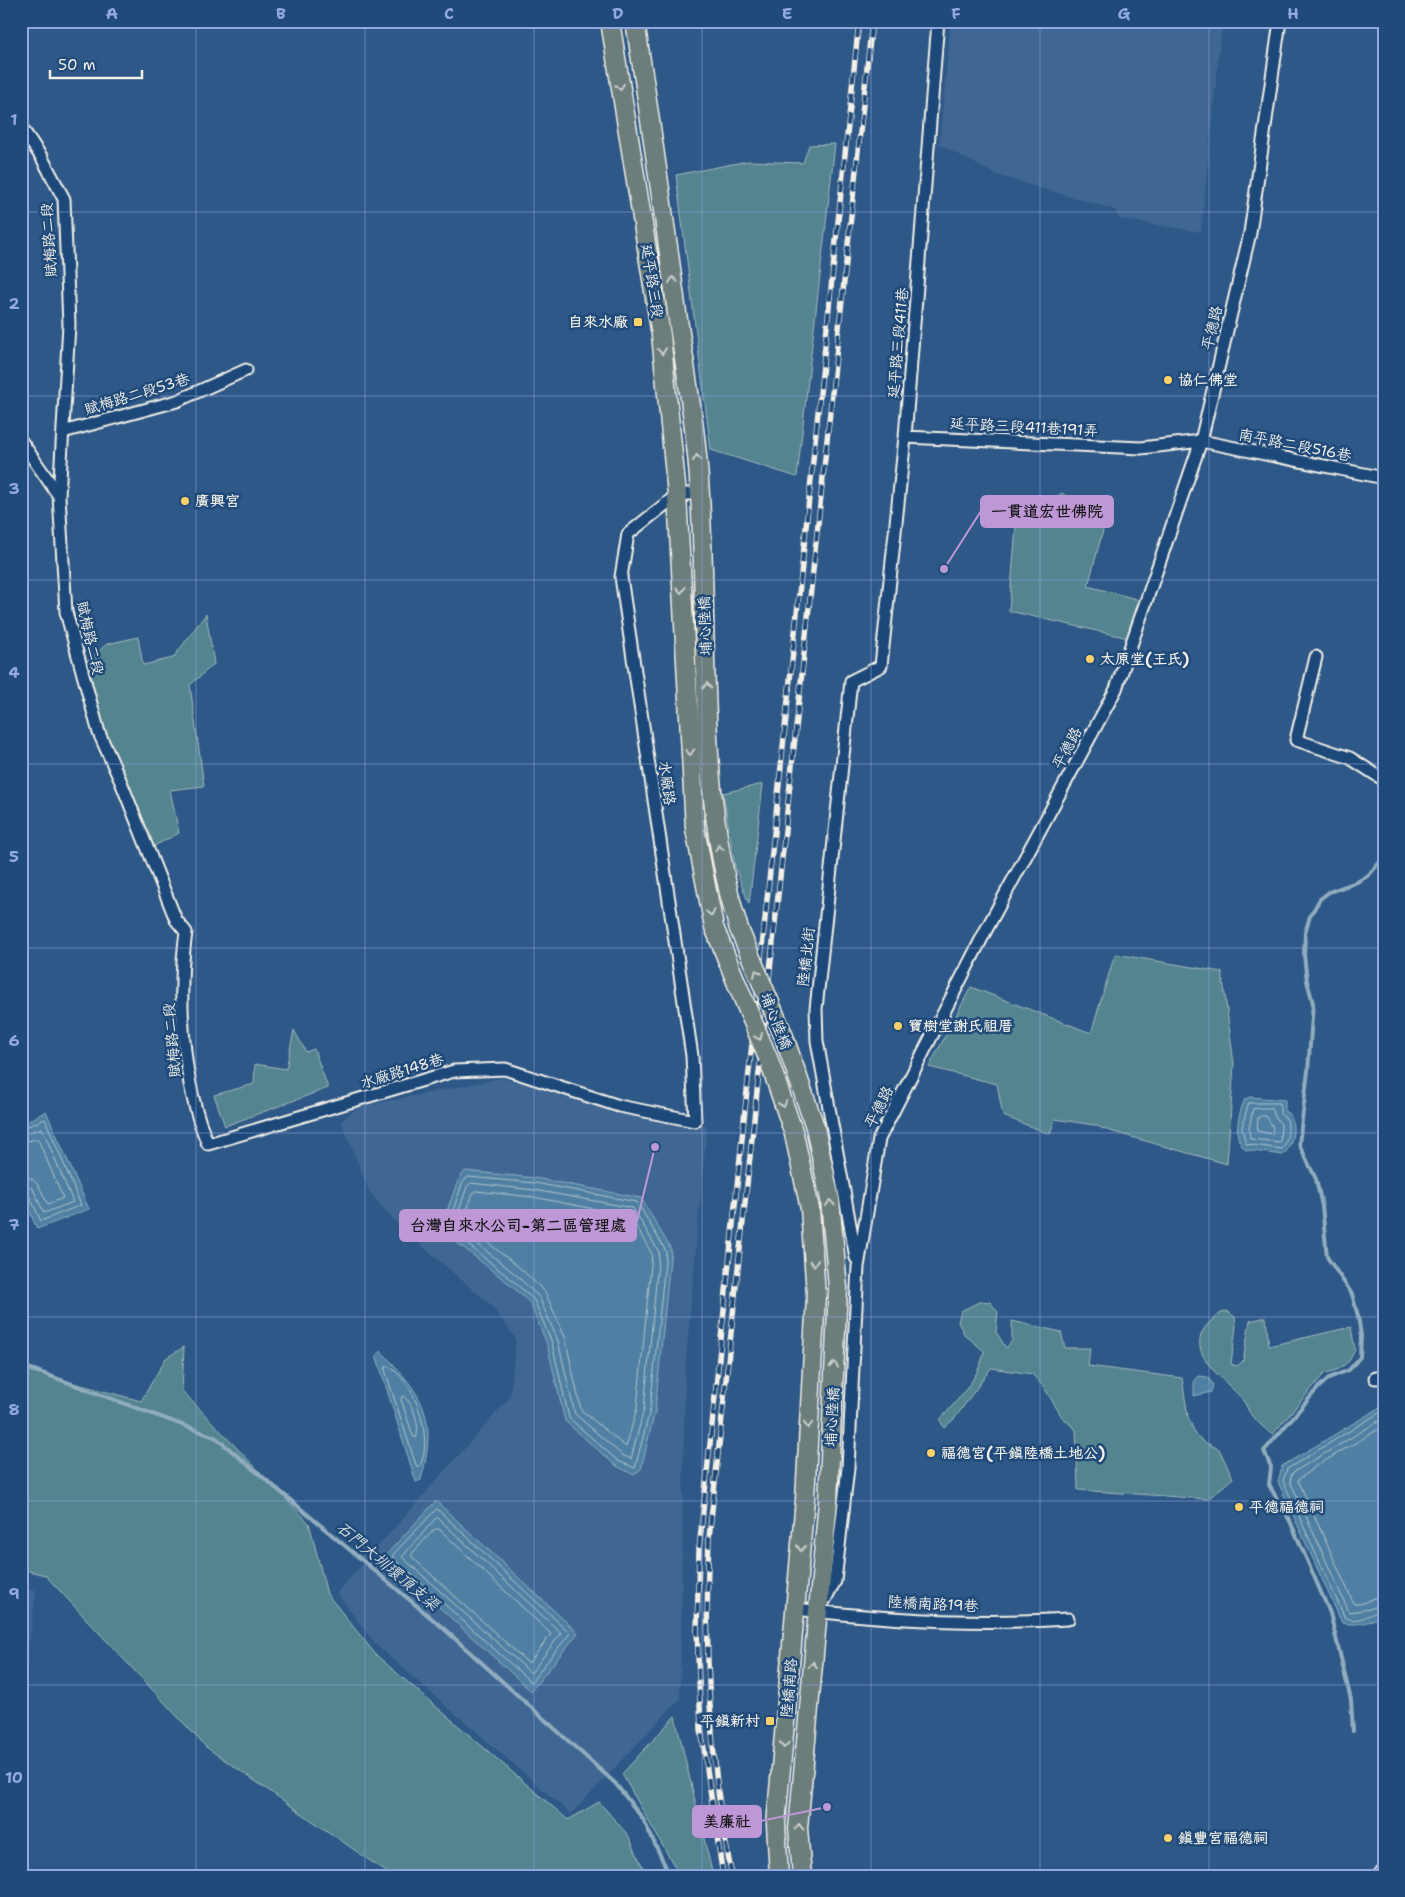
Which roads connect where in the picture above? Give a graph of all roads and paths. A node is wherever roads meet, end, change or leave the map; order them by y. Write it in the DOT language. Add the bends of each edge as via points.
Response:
graph roads {
  1 [pos="610,21"];
  2 [pos="635,21"];
  3 [pos="938,21"];
  4 [pos="1280,21"];
  5 [pos="640,50"];
  6 [pos="615,53"];
  7 [pos="21,126"];
  8 [pos="246,370"];
  9 [pos="63,432"];
  10 [pos="905,436"];
  11 [pos="21,441"];
  12 [pos="1200,442"];
  13 [pos="1384,478"];
  14 [pos="700,493"];
  15 [pos="677,495"];
  16 [pos="59,496"];
  17 [pos="679,542"];
  18 [pos="703,542"];
  19 [pos="1316,657"];
  20 [pos="881,666"];
  21 [pos="1384,780"];
  22 [pos="695,1121"];
  23 [pos="208,1144"];
  24 [pos="858,1266"];
  25 [pos="848,1468"];
  26 [pos="805,1500"];
  27 [pos="828,1501"];
  28 [pos="796,1609"];
  29 [pos="818,1612"];
  30 [pos="1068,1619"];
  31 [pos="779,1876"];
  32 [pos="802,1876"];
  1 -- 6 [label="main road, 延平路三段"];
  2 -- 5 [label="main road, 延平路三段"];
  3 -- 10 [label="street, 延平路三段411巷"];
  4 -- 12 [label="street, 平德路" via="1250,233"];
  5 -- 6 [label="main road"];
  14 -- 5 [label="main road, 延平路三段, one-way"];
  6 -- 15 [label="main road, 延平路三段, one-way" via="661,335"];
  7 -- 9 [label="street, 賦梅路二段" via="64,199 69,325"];
  8 -- 9 [label="street, 賦梅路二段53巷" via="176,401"];
  9 -- 16 [label="street, 賦梅路二段"];
  10 -- 12 [label="street, 延平路三段411巷191弄" via="1140,448"];
  10 -- 20 [label="street, 延平路三段411巷"];
  11 -- 16 [label="street"];
  12 -- 13 [label="street, 南平路二段516巷"];
  12 -- 24 [label="street, 平德路" via="1116,689 986,930 879,1139"];
  14 -- 15 [label="street"];
  14 -- 18 [label="main road, 延平路三段"];
  15 -- 17 [label="main road, 延平路三段"];
  15 -- 22 [label="street, 水廠路" via="628,534 621,577 692,1056"];
  16 -- 23 [label="street, 賦梅路二段" via="66,612 99,733 176,920 186,932 183,957 184,1040 196,1117"];
  17 -- 26 [label="main road, 埔心陸橋, one-way, bridge" via="695,829 714,927 768,1058 794,1134 810,1209 816,1295"];
  27 -- 18 [label="main road, 埔心陸橋, one-way, bridge" via="838,1288 830,1200 815,1127 783,1034 739,929 723,871 715,826 709,738"];
  19 -- 21 [label="street" via="1296,740 1350,758"];
  20 -- 24 [label="street, 陸橋北街" via="851,682 816,1009 816,1041"];
  22 -- 23 [label="street, 水廠路148巷" via="619,1106 505,1069 454,1071"];
  24 -- 25 [label="street, 平德路"];
  25 -- 29 [label="street, 陸橋南路" via="835,1581"];
  26 -- 28 [label="main road, 陸橋南路, one-way"];
  27 -- 29 [label="main road, 陸橋南路"];
  28 -- 29 [label="street, 陸橋南路19巷"];
  28 -- 31 [label="main road, 陸橋南路, one-way" via="776,1824"];
  29 -- 30 [label="street, 陸橋南路19巷" via="935,1622"];
  32 -- 29 [label="main road, 陸橋南路, one-way" via="798,1828"];
}
